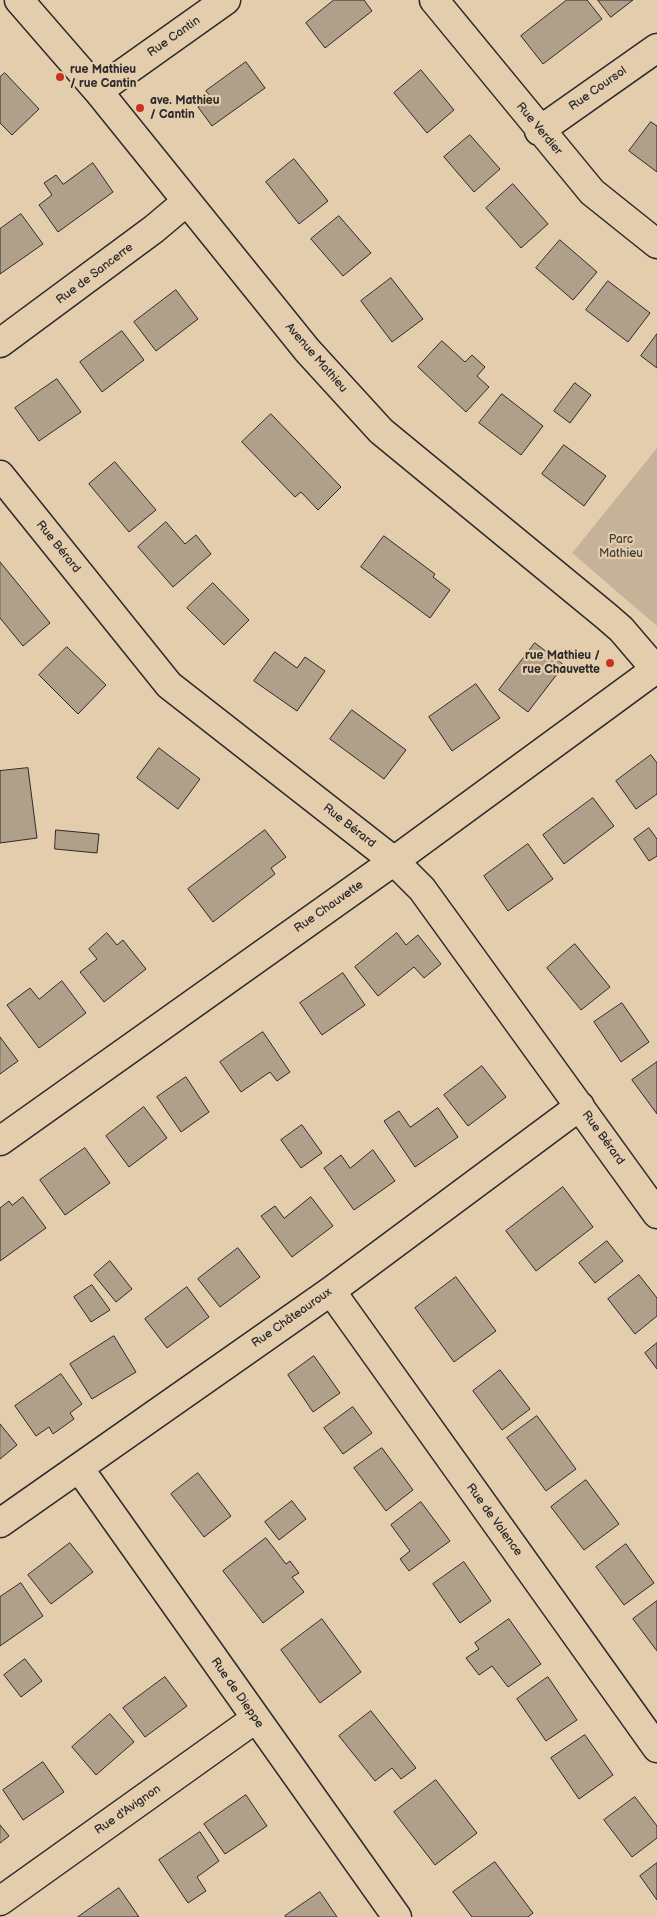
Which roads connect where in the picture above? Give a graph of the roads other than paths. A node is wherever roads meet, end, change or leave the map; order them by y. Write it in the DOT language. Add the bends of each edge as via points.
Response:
graph roads {
  1 [pos="19,0"];
  2 [pos="226,0"];
  3 [pos="434,0"];
  4 [pos="657,48"];
  5 [pos="98,91"];
  6 [pos="539,131"];
  7 [pos="186,202"];
  8 [pos="657,244"];
  9 [pos="0,343"];
  10 [pos="0,475"];
  11 [pos="656,670"];
  12 [pos="394,861"];
  13 [pos="580,1106"];
  14 [pos="0,1141"];
  15 [pos="657,1214"];
  16 [pos="331,1291"];
  17 [pos="79,1468"];
  18 [pos="0,1523"];
  19 [pos="255,1719"];
  20 [pos="657,1748"];
  21 [pos="0,1901"];
  22 [pos="397,1917"];
  1 -- 5 [label="street, Avenue Mathieu"];
  2 -- 5 [label="street, Rue Cantin"];
  3 -- 6 [label="street, Rue Verdier"];
  4 -- 6 [label="street, Rue Coursol"];
  5 -- 7 [label="street, Avenue Mathieu"];
  6 -- 8 [label="street, Rue Verdier" via="592,192"];
  7 -- 9 [label="street, Rue de Sancerre"];
  7 -- 11 [label="street, Avenue Mathieu" via="307,350 381,431 606,616"];
  10 -- 12 [label="street, Rue Bérard" via="169,685"];
  11 -- 12 [label="street, Rue Chauvette"];
  12 -- 13 [label="street, Rue Bérard" via="422,889"];
  12 -- 14 [label="street, Rue Chauvette"];
  13 -- 15 [label="street, Rue Bérard"];
  13 -- 16 [label="street, Rue Châteauroux"];
  16 -- 17 [label="street, Rue Châteauroux"];
  16 -- 20 [label="street, Rue de Valence"];
  17 -- 18 [label="street, Rue Châteauroux"];
  17 -- 19 [label="street, Rue de Dieppe"];
  19 -- 21 [label="street, Rue d'Avignon"];
  19 -- 22 [label="street, Rue de Dieppe"];
}
